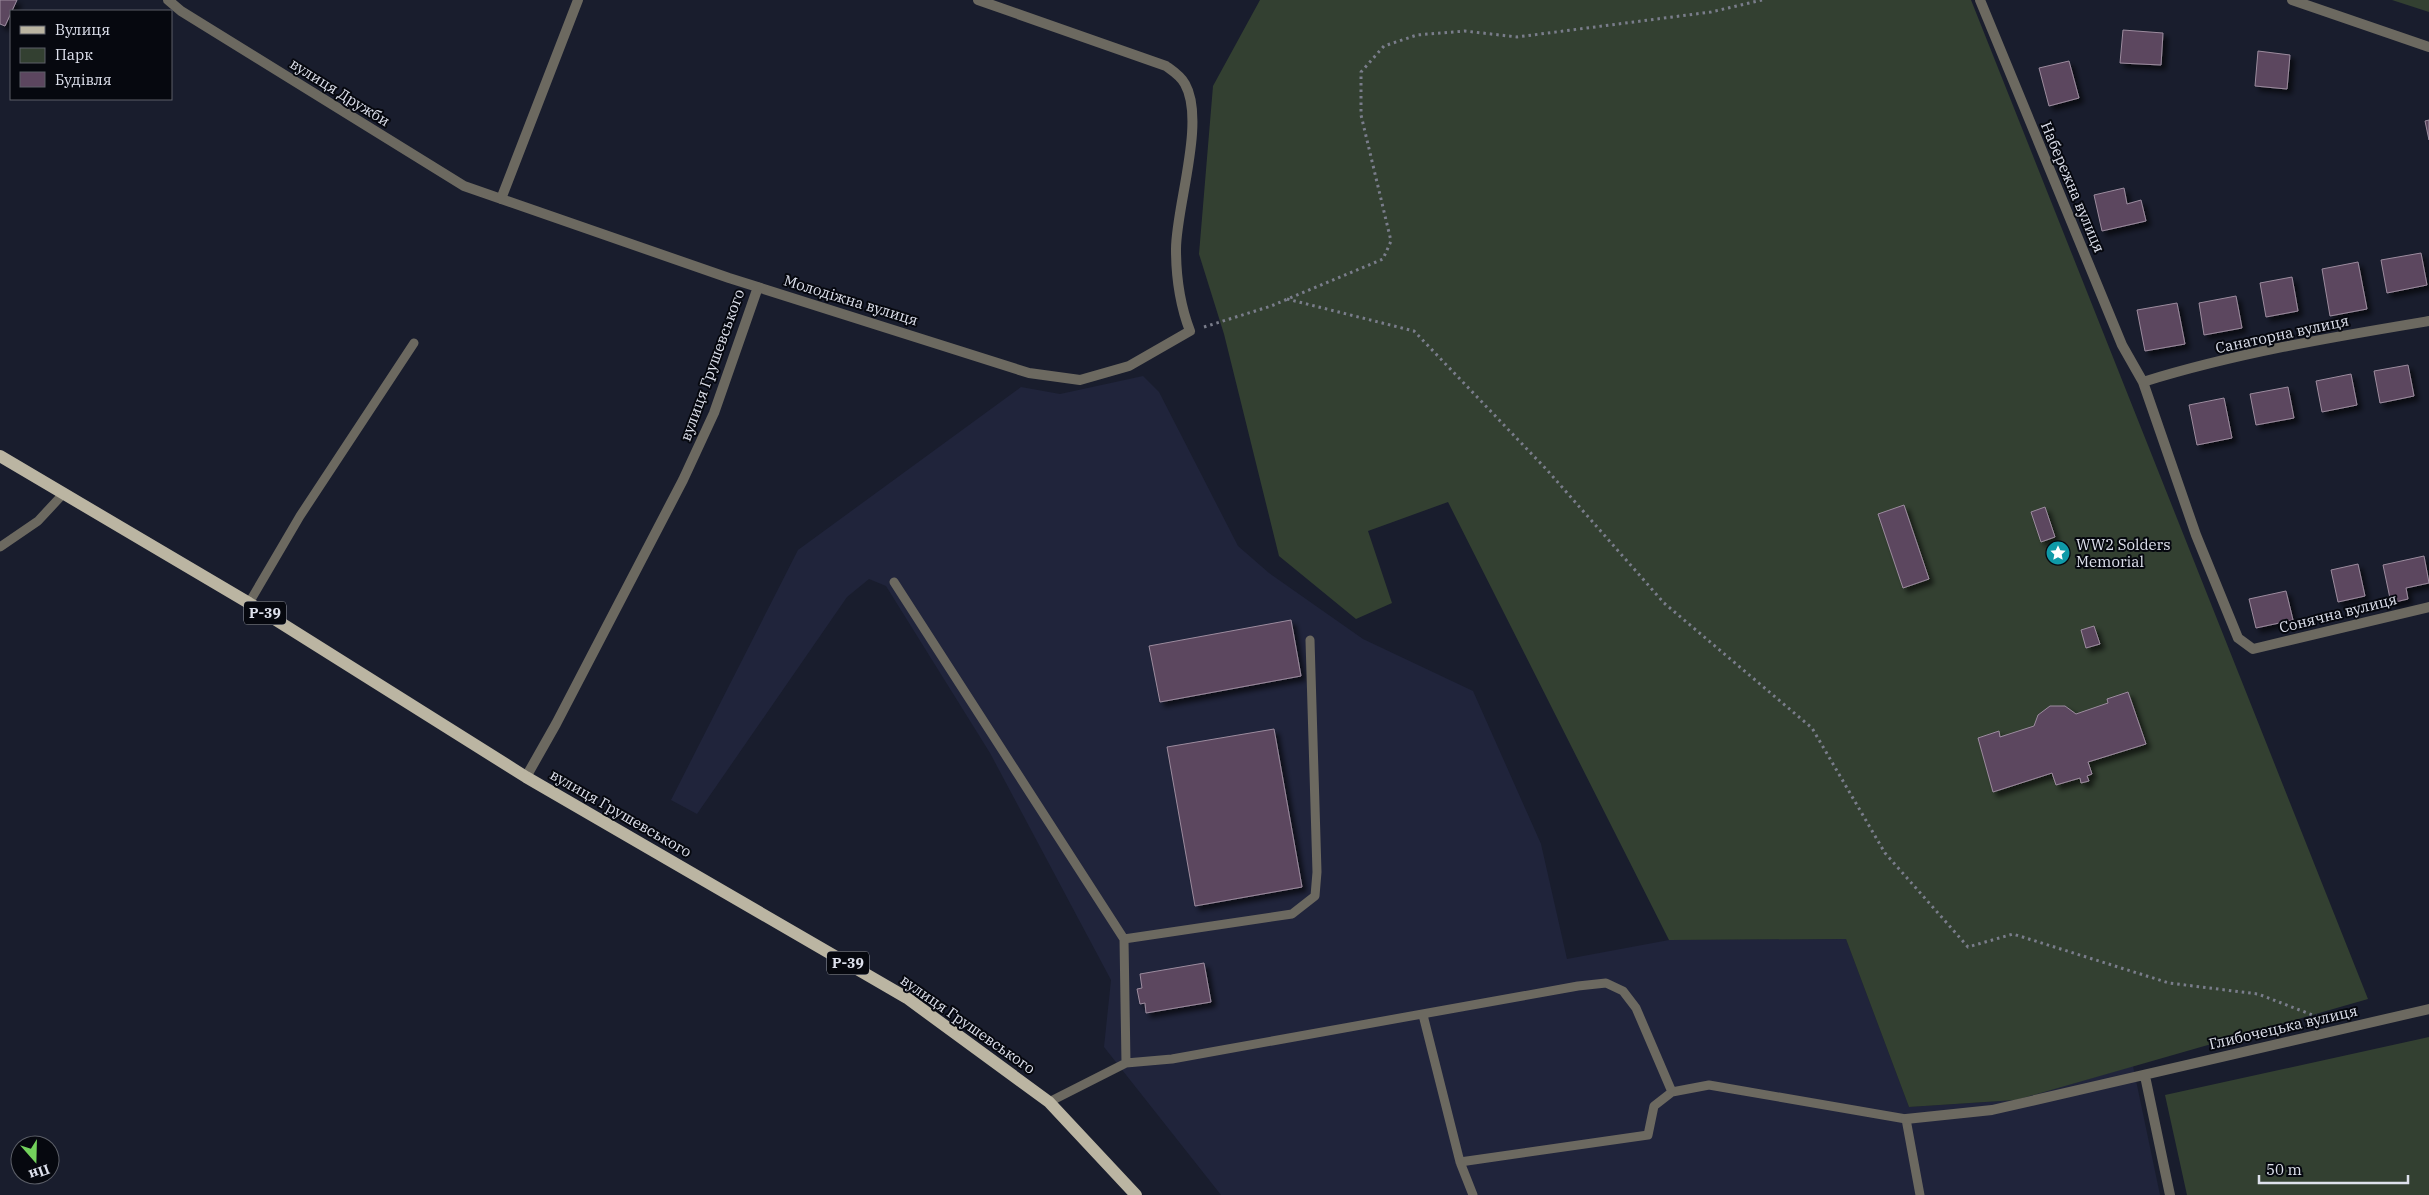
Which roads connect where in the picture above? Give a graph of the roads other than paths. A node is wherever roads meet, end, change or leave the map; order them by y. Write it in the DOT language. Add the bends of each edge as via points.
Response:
graph roads {
  1 [pos="168,0"];
  2 [pos="578,0"];
  3 [pos="978,0"];
  4 [pos="1980,0"];
  5 [pos="2292,0"];
  6 [pos="2429,48"];
  7 [pos="501,199"];
  8 [pos="758,287"];
  9 [pos="2429,321"];
  10 [pos="414,343"];
  11 [pos="2143,382"];
  12 [pos="0,456"];
  13 [pos="64,494"];
  14 [pos="0,547"];
  15 [pos="894,582"];
  16 [pos="249,604"];
  17 [pos="2429,607"];
  18 [pos="1310,640"];
  19 [pos="2253,649"];
  20 [pos="526,777"];
  21 [pos="1124,939"];
  22 [pos="2429,1009"];
  23 [pos="1423,1015"];
  24 [pos="1126,1063"];
  25 [pos="2144,1076"];
  26 [pos="1672,1092"];
  27 [pos="1049,1102"];
  28 [pos="1906,1119"];
  29 [pos="1460,1162"];
  30 [pos="1136,1195"];
  31 [pos="1473,1195"];
  32 [pos="1920,1195"];
  33 [pos="2170,1195"];
  1 -- 7 [label="street, вулиця Дружби" via="464,186"];
  2 -- 7 [label="street"];
  3 -- 8 [label="street, Молодіжна вулиця" via="1166,66 1185,83 1192,115 1176,248 1180,305 1190,331 1129,366 1080,380 1029,373"];
  4 -- 11 [label="street, Набережна вулиця" via="2122,345"];
  5 -- 6 [label="street"];
  7 -- 8 [label="street, Молодіжна вулиця"];
  8 -- 20 [label="street, вулиця Грушевського" via="714,413 684,480"];
  9 -- 11 [label="street, Санаторна вулиця" via="2328,338"];
  10 -- 16 [label="lane" via="300,516"];
  11 -- 19 [label="street, Набережна вулиця" via="2196,535 2238,638"];
  12 -- 13 [label="main road, Р-39"];
  13 -- 14 [label="lane" via="38,521"];
  13 -- 16 [label="main road, Р-39"];
  15 -- 21 [label="lane"];
  16 -- 20 [label="main road, Р-39"];
  17 -- 19 [label="street, Сонячна вулиця"];
  18 -- 21 [label="lane" via="1316,896 1292,914"];
  20 -- 27 [label="main road, вулиця Грушевського / Р-39" via="907,998"];
  21 -- 24 [label="lane"];
  22 -- 25 [label="street, Глибочецька вулиця"];
  23 -- 24 [label="lane" via="1172,1059"];
  23 -- 26 [label="lane" via="1606,983 1623,991 1636,1008"];
  23 -- 29 [label="lane"];
  24 -- 27 [label="lane"];
  25 -- 28 [label="street, Глибочецька вулиця" via="1992,1110"];
  25 -- 33 [label="street"];
  26 -- 28 [label="lane" via="1709,1085"];
  26 -- 29 [label="lane" via="1654,1106 1648,1135"];
  27 -- 30 [label="main road, вулиця Грушевського / Р-39"];
  28 -- 32 [label="lane"];
  29 -- 31 [label="lane"];
}
